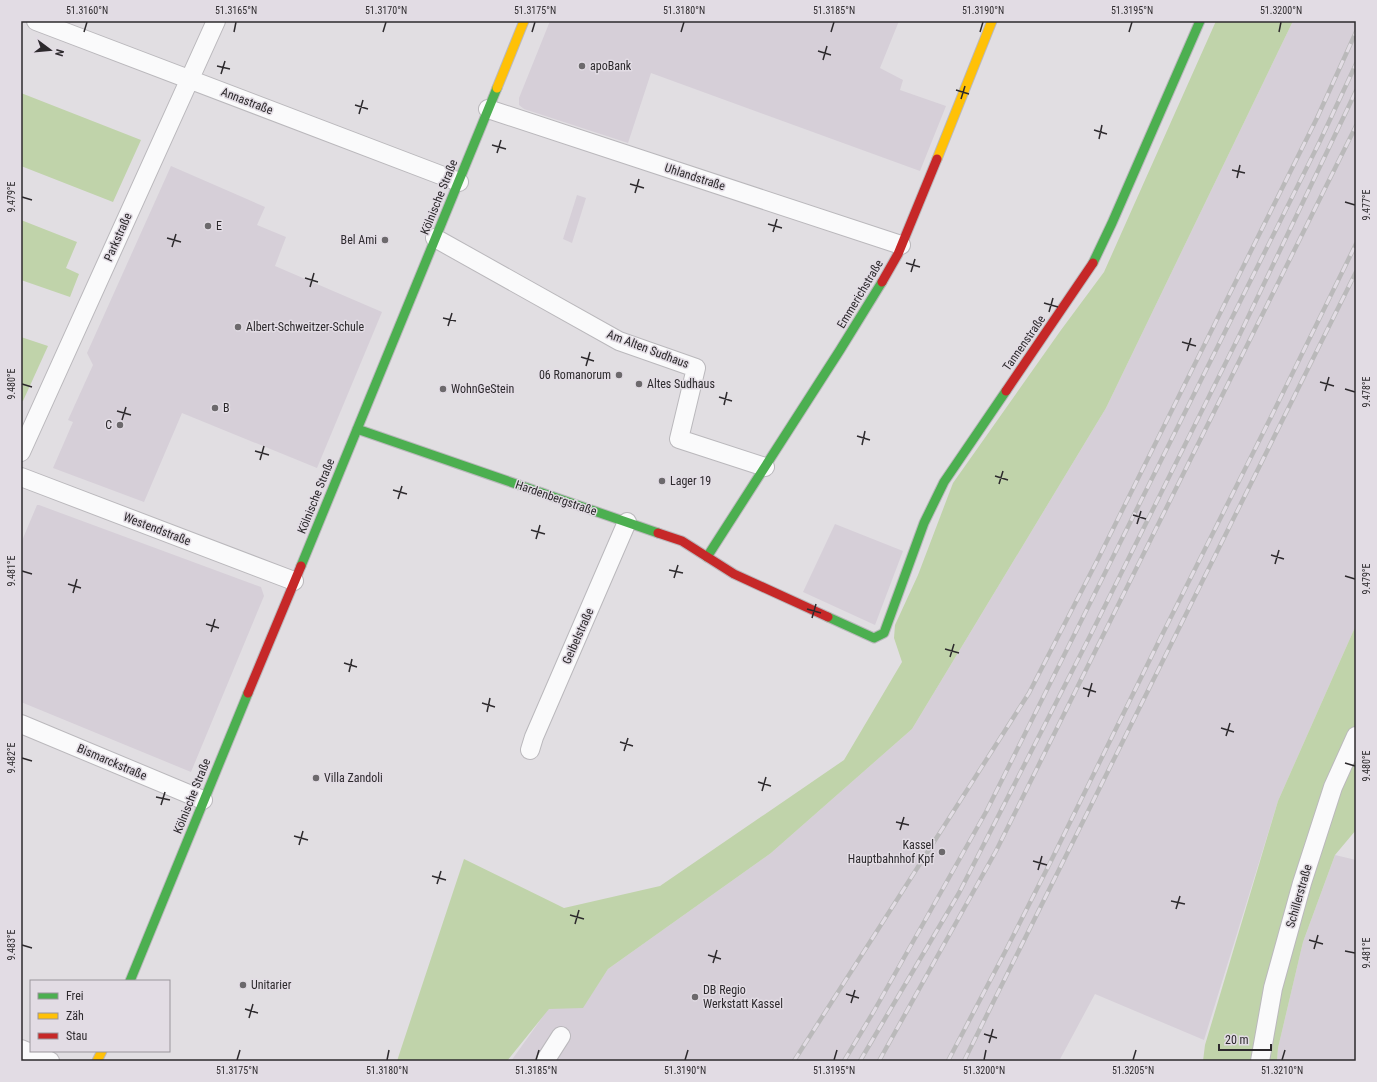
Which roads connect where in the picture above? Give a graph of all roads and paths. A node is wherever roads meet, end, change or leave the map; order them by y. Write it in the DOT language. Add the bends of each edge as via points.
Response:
graph roads {
  1 [pos="36,21"];
  2 [pos="216,21"];
  3 [pos="524,21"];
  4 [pos="992,21"];
  5 [pos="1200,21"];
  6 [pos="189,79"];
  7 [pos="488,110"];
  8 [pos="459,182"];
  9 [pos="435,238"];
  10 [pos="901,245"];
  11 [pos="356,429"];
  12 [pos="21,452"];
  13 [pos="765,467"];
  14 [pos="21,478"];
  15 [pos="627,522"];
  16 [pos="707,557"];
  17 [pos="294,581"];
  18 [pos="884,633"];
  19 [pos="21,724"];
  20 [pos="1356,736"];
  21 [pos="530,750"];
  22 [pos="203,800"];
  23 [pos="130,980"];
  24 [pos="561,1036"];
  25 [pos="21,1049"];
  26 [pos="50,1061"];
  27 [pos="545,1061"];
  28 [pos="1260,1061"];
  1 -- 6 [label="street, Annastraße"];
  2 -- 6 [label="street, Parkstraße"];
  3 -- 7 [label="street, Kölnische Straße"];
  4 -- 10 [label="street, Emmerichstraße"];
  5 -- 18 [label="street, Tannenstraße" via="1090,268 944,482 924,523"];
  6 -- 8 [label="street, Annastraße"];
  6 -- 12 [label="street, Parkstraße"];
  7 -- 8 [label="street, Kölnische Straße"];
  7 -- 10 [label="street, Uhlandstraße"];
  8 -- 9 [label="street, Kölnische Straße"];
  9 -- 11 [label="street, Kölnische Straße"];
  9 -- 13 [label="street, Am Alten Sudhaus" via="619,341 696,368 679,439"];
  10 -- 13 [label="street, Emmerichstraße" via="885,277"];
  11 -- 15 [label="street, Hardenbergstraße"];
  11 -- 17 [label="street, Kölnische Straße"];
  13 -- 16 [label="street, Emmerichstraße"];
  14 -- 17 [label="street, Westendstraße"];
  15 -- 16 [label="street, Hardenbergstraße" via="682,540"];
  15 -- 21 [label="street, Geibelstraße"];
  16 -- 18 [label="street, Hardenbergstraße" via="734,574 747,586 874,638"];
  17 -- 22 [label="street, Kölnische Straße"];
  19 -- 22 [label="street, Bismarckstraße"];
  20 -- 28 [label="street, Schillerstraße" via="1333,787 1302,883 1273,988"];
  22 -- 23 [label="street, Kölnische Straße"];
  24 -- 27 [label="street"];
  25 -- 26 [label="street"];
}
